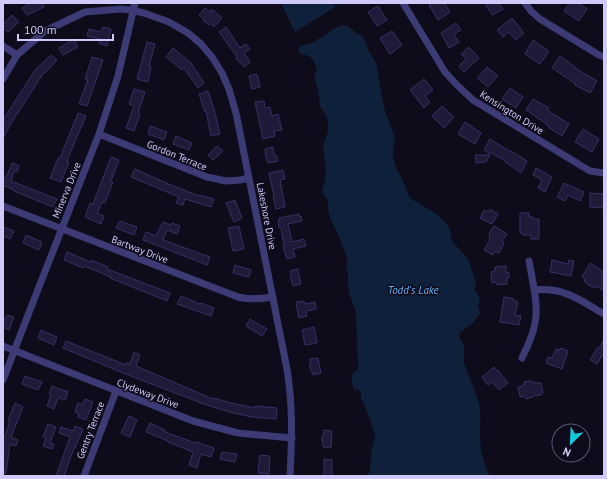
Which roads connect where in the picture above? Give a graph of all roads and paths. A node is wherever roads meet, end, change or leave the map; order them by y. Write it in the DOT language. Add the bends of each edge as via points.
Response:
graph roads {
  1 [pos="403,3"];
  2 [pos="525,3"];
  3 [pos="135,7"];
  4 [pos="3,46"];
  5 [pos="17,55"];
  6 [pos="604,57"];
  7 [pos="3,79"];
  8 [pos="99,134"];
  9 [pos="604,173"];
  10 [pos="249,178"];
  11 [pos="3,206"];
  12 [pos="62,229"];
  13 [pos="529,261"];
  14 [pos="534,290"];
  15 [pos="273,297"];
  16 [pos="604,314"];
  17 [pos="3,346"];
  18 [pos="14,351"];
  19 [pos="522,358"];
  20 [pos="3,380"];
  21 [pos="116,391"];
  22 [pos="292,438"];
  23 [pos="84,476"];
  24 [pos="290,476"];
  1 -- 9 [label="street, Kensington Drive" via="445,72 473,100 590,171"];
  2 -- 6 [label="street" via="540,19"];
  3 -- 5 [label="street, Lakeshore Drive" via="85,12 45,31"];
  3 -- 8 [label="street, Minerva Drive" via="118,76"];
  3 -- 10 [label="street, Lakeshore Drive" via="184,31 201,44 217,64 233,101"];
  4 -- 5 [label="street"];
  5 -- 7 [label="street, Lakeshore Drive"];
  8 -- 10 [label="street, Gordon Terrace" via="207,177 226,181"];
  8 -- 12 [label="street, Minerva Drive"];
  10 -- 15 [label="street, Lakeshore Drive"];
  11 -- 12 [label="street, Bartway Drive"];
  12 -- 15 [label="street, Bartway Drive" via="238,297"];
  12 -- 18 [label="street, Minerva Drive"];
  13 -- 14 [label="street"];
  14 -- 16 [label="street" via="564,292"];
  14 -- 19 [label="street" via="535,325"];
  15 -- 22 [label="street, Lakeshore Drive" via="289,380"];
  17 -- 18 [label="street, Clydeway Drive"];
  18 -- 20 [label="street, Minerva Drive"];
  18 -- 21 [label="street, Clydeway Drive"];
  21 -- 22 [label="street, Clydeway Drive" via="215,427 238,433"];
  21 -- 23 [label="street, Gentry Terrace"];
  22 -- 24 [label="street, Lakeshore Drive"];
}
